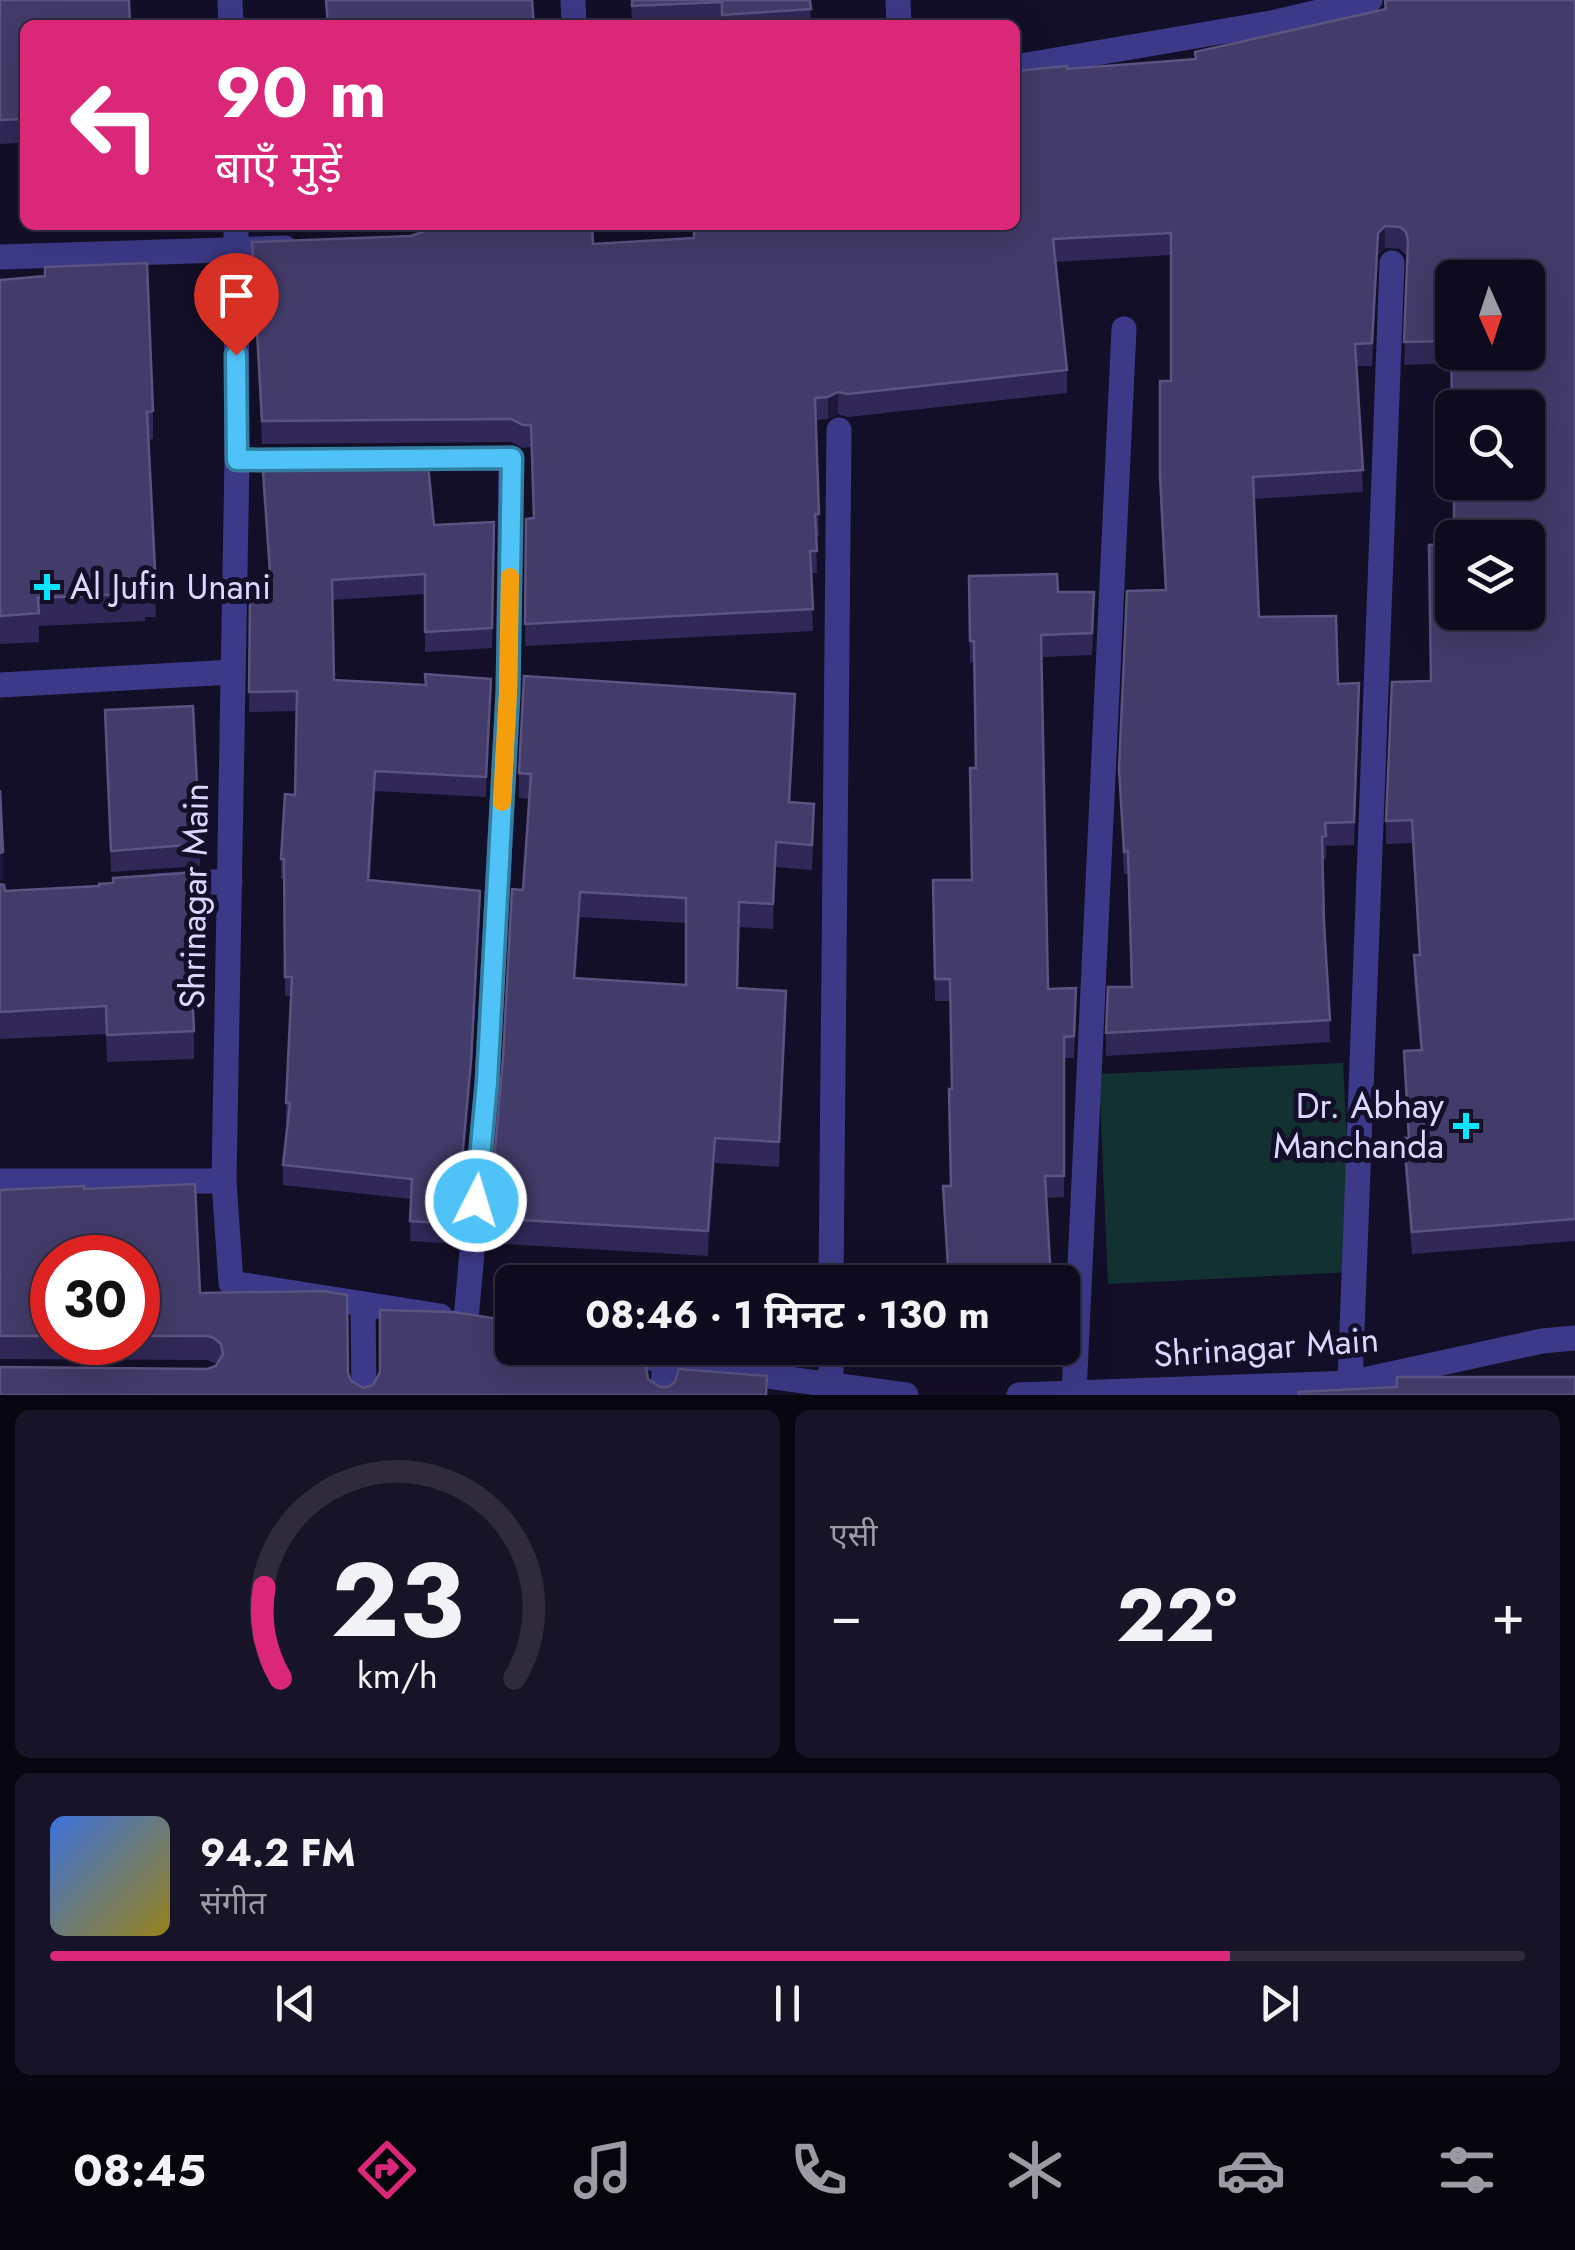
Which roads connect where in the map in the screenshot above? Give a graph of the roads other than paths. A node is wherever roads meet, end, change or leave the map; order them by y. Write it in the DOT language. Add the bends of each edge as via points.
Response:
graph roads {
  1 [pos="1370,0"];
  2 [pos="1270,12"];
  3 [pos="1020,66"];
  4 [pos="236,237"];
  5 [pos="314,246"];
  6 [pos="0,257"];
  7 [pos="1392,263"];
  8 [pos="1124,329"];
  9 [pos="839,430"];
  10 [pos="374,459"];
  11 [pos="232,672"];
  12 [pos="0,685"];
  13 [pos="230,881"];
  14 [pos="134,888"];
  15 [pos="0,1181"];
  16 [pos="224,1182"];
  17 [pos="832,1265"];
  18 [pos="363,1304"];
  19 [pos="466,1320"];
  20 [pos="495,1326"];
  21 [pos="1575,1338"];
  22 [pos="665,1365"];
  23 [pos="683,1365"];
  24 [pos="1350,1383"];
  25 [pos="826,1389"];
  26 [pos="1074,1394"];
  27 [pos="364,1395"];
  28 [pos="662,1395"];
  29 [pos="906,1395"];
  30 [pos="1019,1395"];
  1 -- 2 [label="street"];
  2 -- 3 [label="street"];
  4 -- 5 [label="street"];
  4 -- 6 [label="street"];
  4 -- 11 [label="street, Shrinagar Main" via="246,460"];
  7 -- 24 [label="street"];
  8 -- 26 [label="street"];
  9 -- 17 [label="street"];
  10 -- 19 [label="street" via="512,458 508,693 487,1082"];
  11 -- 12 [label="street"];
  11 -- 13 [label="street, Shrinagar Main"];
  13 -- 14 [label="street"];
  13 -- 16 [label="street, Shrinagar Main"];
  15 -- 16 [label="street"];
  16 -- 18 [label="street, Shrinagar Main" via="231,1283"];
  18 -- 19 [label="street, Shrinagar Main"];
  18 -- 27 [label="street"];
  19 -- 20 [label="street, Shrinagar Main"];
  21 -- 24 [label="street, Shrinagar Main"];
  22 -- 28 [label="street"];
  23 -- 25 [label="street"];
  24 -- 26 [label="street, Shrinagar Main"];
  25 -- 29 [label="street"];
  26 -- 30 [label="street, Shrinagar Main"];
}
